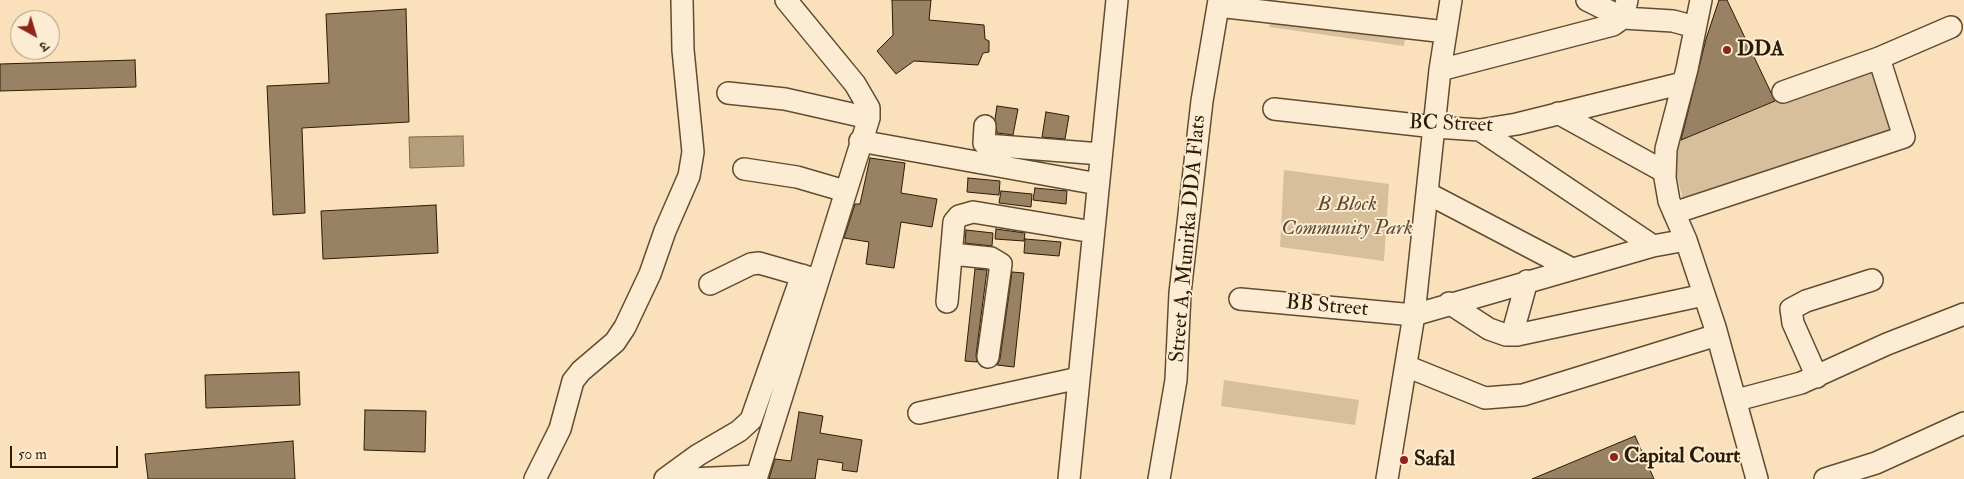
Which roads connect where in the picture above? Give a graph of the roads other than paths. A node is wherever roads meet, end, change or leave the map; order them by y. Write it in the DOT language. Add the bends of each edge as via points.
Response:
graph roads {
  1 [pos="682,0"];
  2 [pos="1117,0"];
  3 [pos="1451,0"];
  4 [pos="1587,0"];
  5 [pos="1701,0"];
  6 [pos="1219,3"];
  7 [pos="793,4"];
  8 [pos="1625,9"];
  9 [pos="1695,27"];
  10 [pos="1951,27"];
  11 [pos="1446,32"];
  12 [pos="1879,58"];
  13 [pos="1440,70"];
  14 [pos="1683,83"];
  15 [pos="1783,92"];
  16 [pos="728,93"];
  17 [pos="1274,109"];
  18 [pos="1558,113"];
  19 [pos="869,118"];
  20 [pos="985,126"];
  21 [pos="1435,128"];
  22 [pos="1480,130"];
  23 [pos="860,141"];
  24 [pos="1101,154"];
  25 [pos="744,169"];
  26 [pos="1665,172"];
  27 [pos="1098,184"];
  28 [pos="845,191"];
  29 [pos="1427,193"];
  30 [pos="1674,214"];
  31 [pos="1094,232"];
  32 [pos="1686,240"];
  33 [pos="1653,246"];
  34 [pos="952,254"];
  35 [pos="1572,269"];
  36 [pos="810,277"];
  37 [pos="1872,280"];
  38 [pos="1527,281"];
  39 [pos="710,284"];
  40 [pos="1704,295"];
  41 [pos="1240,299"];
  42 [pos="947,302"];
  43 [pos="1449,303"];
  44 [pos="1964,314"];
  45 [pos="1414,315"];
  46 [pos="1512,335"];
  47 [pos="1717,335"];
  48 [pos="988,357"];
  49 [pos="1406,366"];
  50 [pos="1817,377"];
  51 [pos="1079,378"];
  52 [pos="1737,400"];
  53 [pos="919,413"];
  54 [pos="1964,423"];
  55 [pos="756,477"];
  56 [pos="535,479"];
  57 [pos="665,479"];
  58 [pos="691,479"];
  59 [pos="1069,479"];
  60 [pos="1159,479"];
  61 [pos="1387,479"];
  62 [pos="1757,479"];
  63 [pos="1825,479"];
  1 -- 56 [label="street" via="683,50 693,152 689,176 625,328 615,342 573,381 560,429"];
  2 -- 24 [label="street"];
  3 -- 11 [label="street"];
  4 -- 8 [label="street"];
  5 -- 9 [label="street"];
  6 -- 11 [label="street"];
  6 -- 60 [label="street, Street A, Munirka DDA Flats" via="1202,101 1180,293 1176,380"];
  7 -- 19 [label="street" via="860,91 869,108"];
  8 -- 9 [label="street"];
  8 -- 13 [label="street" via="1606,27"];
  9 -- 14 [label="street"];
  10 -- 12 [label="street"];
  11 -- 13 [label="street"];
  12 -- 15 [label="street"];
  12 -- 30 [label="street" via="1904,137"];
  13 -- 21 [label="street"];
  14 -- 18 [label="street, BC Street"];
  14 -- 26 [label="street" via="1666,149"];
  16 -- 19 [label="street" via="784,99"];
  17 -- 21 [label="street, BC Street"];
  18 -- 22 [label="street, BC Street"];
  18 -- 26 [label="street"];
  19 -- 23 [label="street"];
  20 -- 24 [label="street" via="984,143 991,146"];
  21 -- 22 [label="street, BC Street"];
  21 -- 29 [label="street"];
  22 -- 33 [label="street"];
  23 -- 27 [label="street"];
  23 -- 28 [label="street"];
  24 -- 27 [label="street"];
  25 -- 28 [label="street" via="796,177"];
  26 -- 30 [label="street"];
  27 -- 31 [label="street"];
  28 -- 36 [label="street"];
  29 -- 35 [label="street"];
  29 -- 45 [label="street"];
  30 -- 32 [label="street"];
  31 -- 34 [label="street" via="966,213 954,222"];
  31 -- 51 [label="street"];
  32 -- 33 [label="street"];
  32 -- 40 [label="street"];
  33 -- 35 [label="street"];
  34 -- 42 [label="street"];
  34 -- 48 [label="street" via="992,258 1000,264"];
  35 -- 38 [label="street"];
  36 -- 39 [label="street" via="751,264"];
  36 -- 55 [label="street"];
  36 -- 57 [label="street" via="751,420"];
  37 -- 50 [label="street" via="1791,309 1793,323"];
  38 -- 43 [label="street"];
  38 -- 46 [label="street"];
  40 -- 46 [label="street"];
  40 -- 47 [label="street"];
  41 -- 45 [label="street, BB Street"];
  43 -- 45 [label="street"];
  43 -- 46 [label="street" via="1489,329"];
  44 -- 50 [label="street" via="1887,344"];
  45 -- 49 [label="street"];
  47 -- 49 [label="street" via="1523,395 1485,398"];
  47 -- 52 [label="street"];
  49 -- 61 [label="street"];
  50 -- 52 [label="street"];
  51 -- 53 [label="street"];
  51 -- 59 [label="street"];
  52 -- 62 [label="street"];
  54 -- 63 [label="street" via="1876,463"];
  55 -- 58 [label="street"];
}
